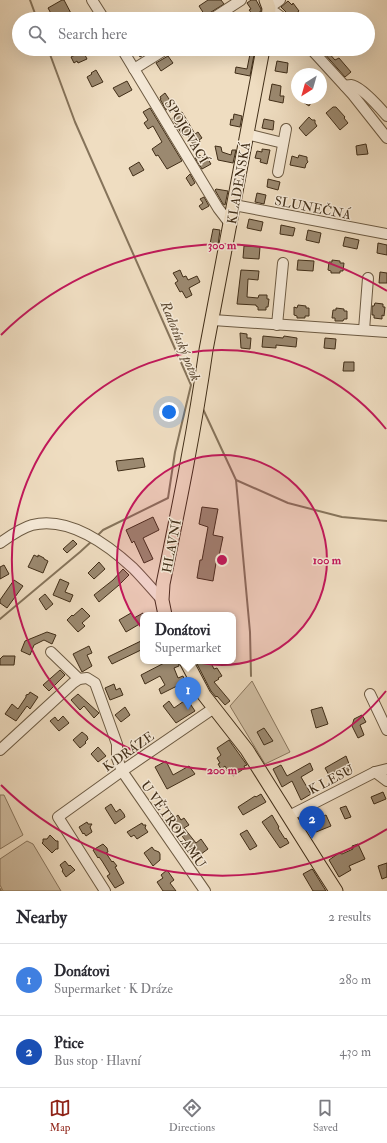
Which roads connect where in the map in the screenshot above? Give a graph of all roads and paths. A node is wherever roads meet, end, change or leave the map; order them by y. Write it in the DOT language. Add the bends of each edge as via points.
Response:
graph roads {
  1 [pos="92,0"];
  2 [pos="241,0"];
  3 [pos="280,0"];
  4 [pos="268,9"];
  5 [pos="100,12"];
  6 [pos="223,12"];
  7 [pos="126,56"];
  8 [pos="155,56"];
  9 [pos="261,56"];
  10 [pos="317,56"];
  11 [pos="134,69"];
  12 [pos="345,86"];
  13 [pos="387,116"];
  14 [pos="286,130"];
  15 [pos="246,134"];
  16 [pos="387,138"];
  17 [pos="283,143"];
  18 [pos="278,172"];
  19 [pos="234,205"];
  20 [pos="230,225"];
  21 [pos="387,234"];
  22 [pos="282,263"];
  23 [pos="368,278"];
  24 [pos="213,320"];
  25 [pos="277,325"];
  26 [pos="364,330"];
  27 [pos="387,332"];
  28 [pos="206,350"];
  29 [pos="0,543"];
  30 [pos="162,600"];
  31 [pos="164,612"];
  32 [pos="51,652"];
  33 [pos="188,664"];
  34 [pos="79,679"];
  35 [pos="370,694"];
  36 [pos="214,708"];
  37 [pos="387,730"];
  38 [pos="0,750"];
  39 [pos="387,769"];
  40 [pos="122,771"];
  41 [pos="374,772"];
  42 [pos="387,781"];
  43 [pos="288,816"];
  44 [pos="105,891"];
  45 [pos="205,891"];
  46 [pos="336,891"];
  1 -- 5 [label="street"];
  2 -- 6 [label="street"];
  3 -- 4 [label="street"];
  7 -- 11 [label="street, SPOJOVACÍ"];
  8 -- 11 [label="street"];
  9 -- 15 [label="main road, KLADENSKÁ"];
  10 -- 12 [label="street"];
  11 -- 20 [label="street, SPOJOVACÍ"];
  12 -- 13 [label="street" via="352,85 362,91"];
  12 -- 16 [label="street"];
  14 -- 17 [label="street"];
  15 -- 17 [label="street, KLADENSKÁ"];
  15 -- 19 [label="main road, KLADENSKÁ"];
  17 -- 18 [label="street"];
  19 -- 20 [label="main road, KLADENSKÁ"];
  19 -- 21 [label="street, SLUNEČNÁ"];
  20 -- 24 [label="main road, KLADENSKÁ"];
  22 -- 25 [label="street"];
  23 -- 26 [label="street"];
  24 -- 25 [label="street"];
  24 -- 28 [label="main road, KLADENSKÁ"];
  25 -- 26 [label="street"];
  26 -- 27 [label="street"];
  28 -- 30 [label="main road, HLAVNÍ"];
  29 -- 30 [label="street" via="32,525 67,526 92,537 111,550 133,568"];
  30 -- 31 [label="main road, HLAVNÍ"];
  32 -- 34 [label="street"];
  33 -- 36 [label="main road"];
  34 -- 38 [label="street"];
  34 -- 40 [label="street, U VĚTROLAMU" via="87,678 95,683 117,744 117,758"];
  35 -- 37 [label="street"];
  36 -- 40 [label="street, K DRÁZE"];
  36 -- 43 [label="main road" via="247,750"];
  39 -- 41 [label="street, K LESU"];
  40 -- 44 [label="street, K DRÁZE" via="58,816"];
  40 -- 45 [label="street, U VĚTROLAMU"];
  41 -- 42 [label="street"];
  41 -- 43 [label="street, K LESU"];
  43 -- 46 [label="main road"];
}
